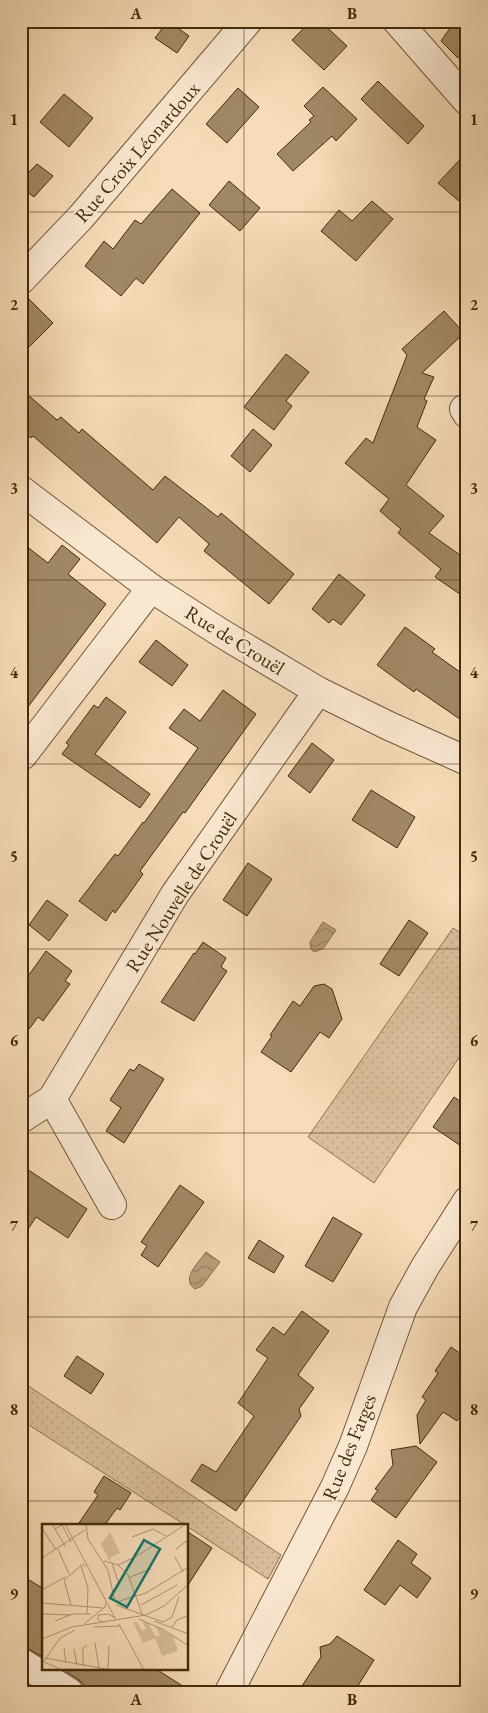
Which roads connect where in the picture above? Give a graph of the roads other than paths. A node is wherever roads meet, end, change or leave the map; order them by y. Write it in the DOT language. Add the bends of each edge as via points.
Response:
graph roads {
  1 [pos="248,21"];
  2 [pos="397,21"];
  3 [pos="467,100"];
  4 [pos="21,280"];
  5 [pos="21,490"];
  6 [pos="151,588"];
  7 [pos="318,691"];
  8 [pos="23,755"];
  9 [pos="467,761"];
  10 [pos="52,1098"];
  11 [pos="21,1119"];
  12 [pos="467,1201"];
  13 [pos="112,1205"];
  14 [pos="21,1662"];
  15 [pos="69,1692"];
  16 [pos="229,1692"];
  1 -- 4 [label="street, Rue Croix Léonardoux" via="81,217"];
  2 -- 3 [label="street"];
  5 -- 6 [label="street, Rue de Crouël"];
  6 -- 7 [label="street, Rue de Crouël"];
  6 -- 8 [label="street"];
  7 -- 9 [label="street, Rue de Crouël"];
  7 -- 10 [label="street, Rue Nouvelle de Crouël" via="175,894"];
  10 -- 11 [label="street, Rue Nouvelle de Crouël"];
  10 -- 13 [label="street"];
  12 -- 16 [label="street, Rue des Farges" via="403,1307 335,1487"];
  14 -- 15 [label="street"];
}
